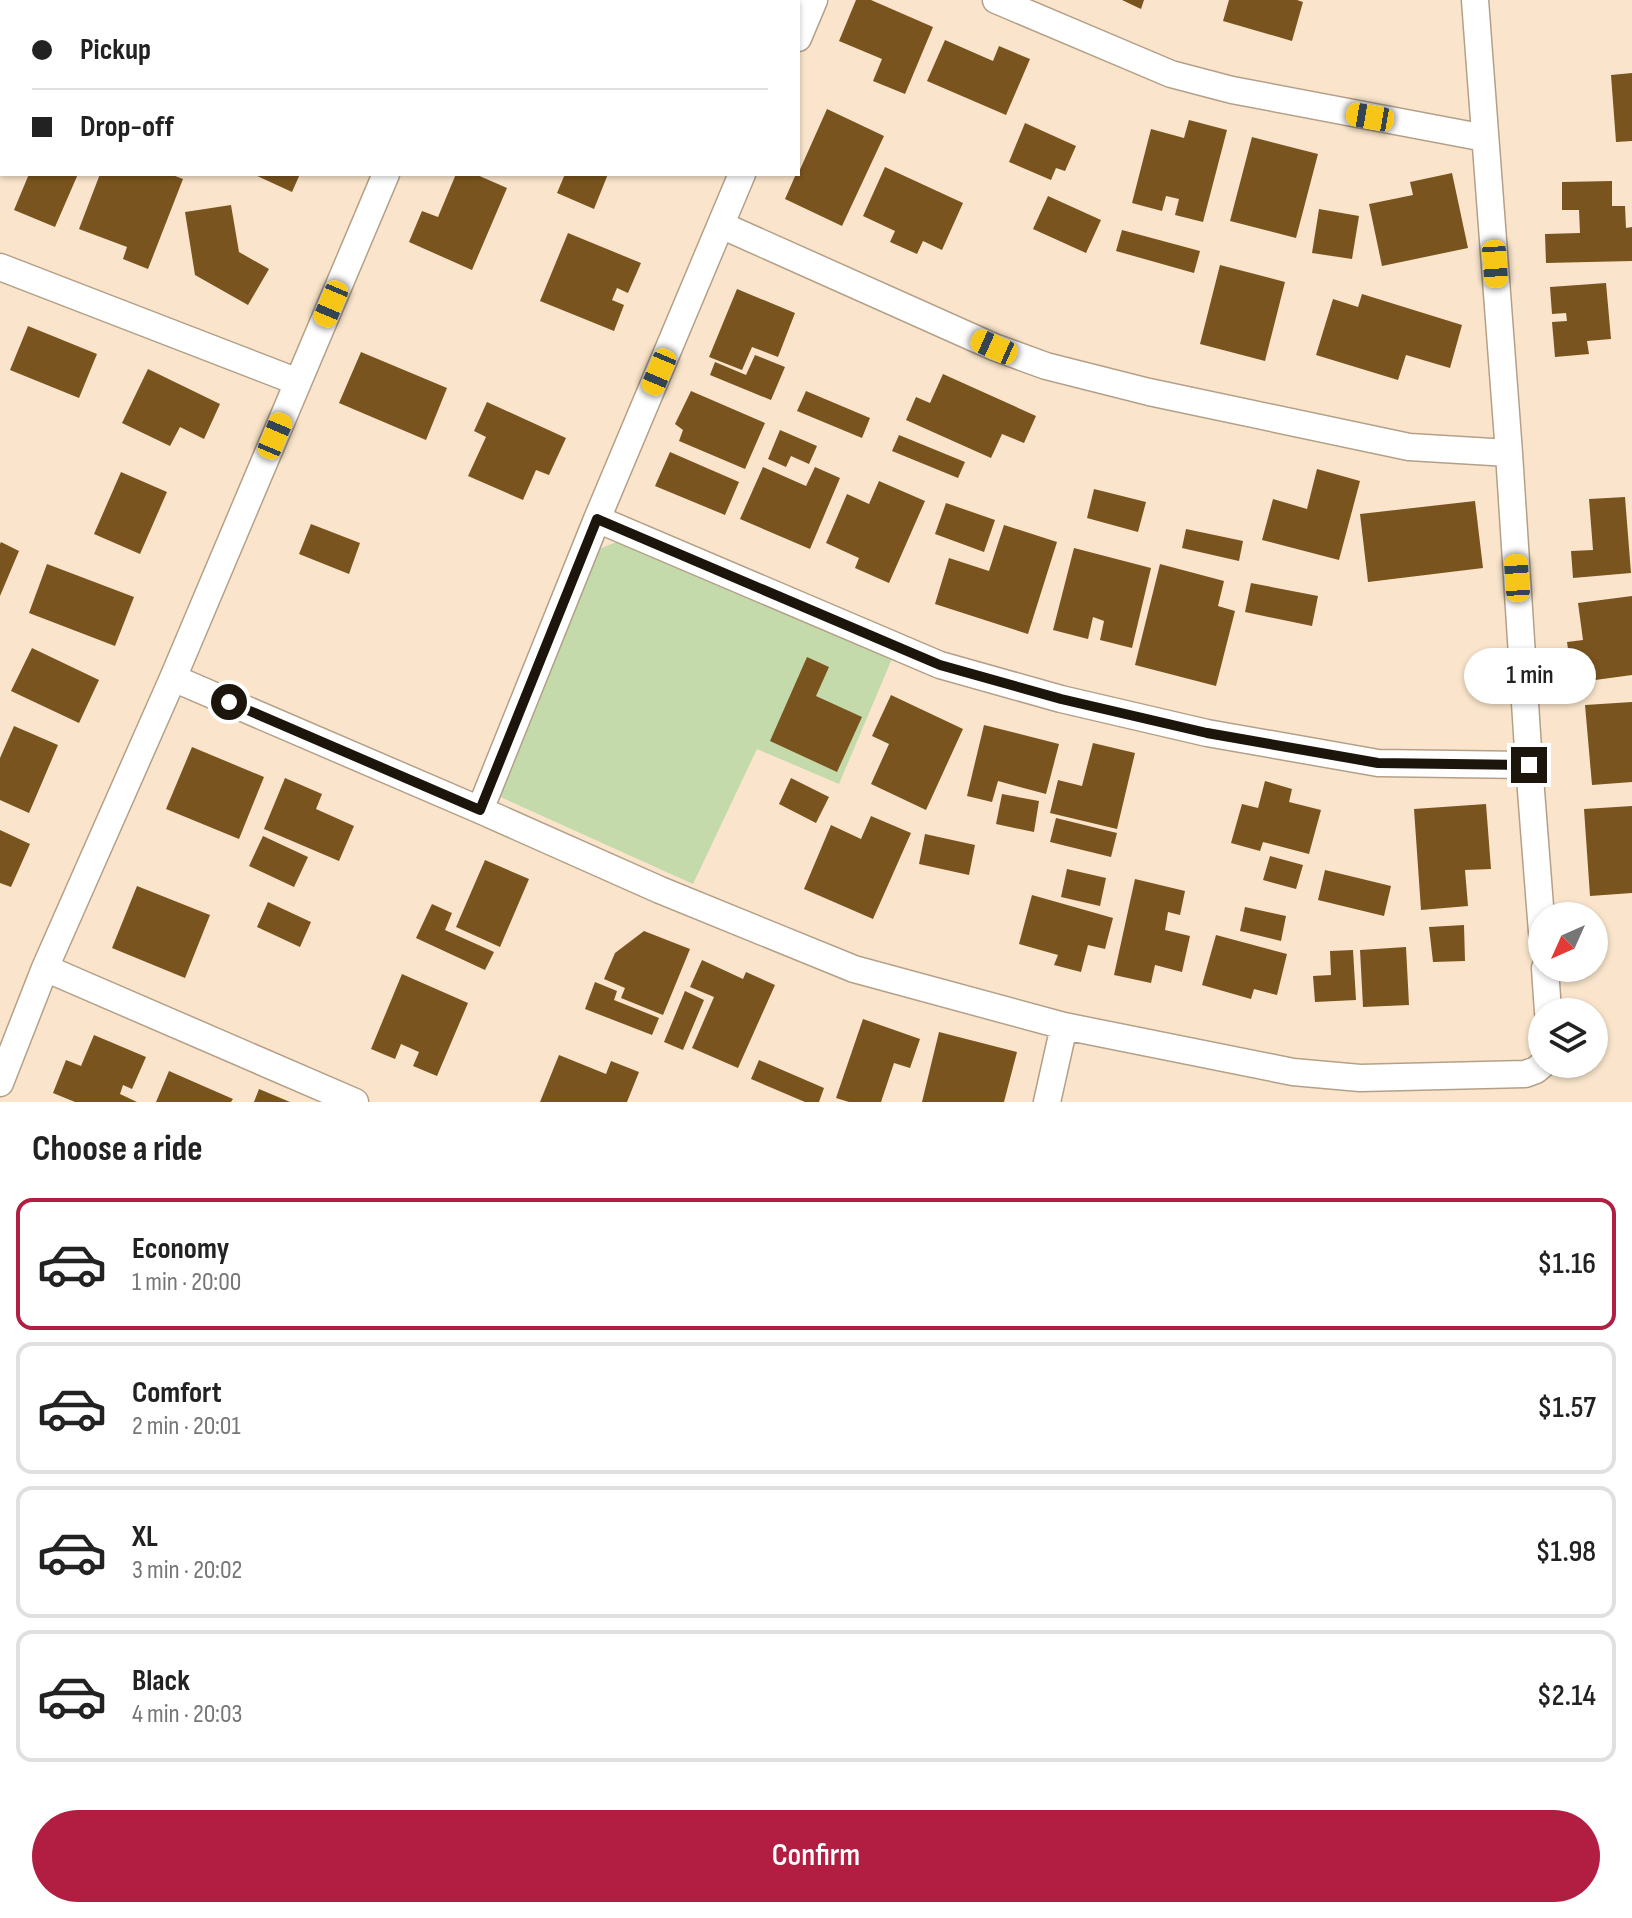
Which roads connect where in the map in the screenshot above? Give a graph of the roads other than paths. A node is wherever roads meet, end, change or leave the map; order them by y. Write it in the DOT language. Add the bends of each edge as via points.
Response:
graph roads {
  1 [pos="814,0"];
  2 [pos="996,0"];
  3 [pos="1475,0"];
  4 [pos="800,33"];
  5 [pos="1485,138"];
  6 [pos="385,176"];
  7 [pos="741,176"];
  8 [pos="721,225"];
  9 [pos="0,267"];
  10 [pos="298,382"];
  11 [pos="1509,453"];
  12 [pos="597,519"];
  13 [pos="173,678"];
  14 [pos="1529,765"];
  15 [pos="480,810"];
  16 [pos="1540,902"];
  17 [pos="45,968"];
  18 [pos="1064,1026"];
  19 [pos="1528,1073"];
  20 [pos="0,1083"];
  21 [pos="355,1102"];
  22 [pos="1047,1102"];
  1 -- 4 [label="street"];
  2 -- 5 [label="street" via="1171,74"];
  3 -- 5 [label="street"];
  5 -- 11 [label="street"];
  6 -- 10 [label="street"];
  7 -- 8 [label="street"];
  8 -- 11 [label="street" via="1046,366 1365,439"];
  8 -- 12 [label="street"];
  9 -- 10 [label="street"];
  10 -- 13 [label="street"];
  11 -- 14 [label="street"];
  12 -- 14 [label="street" via="940,665 1061,699 1207,733 1378,763"];
  12 -- 15 [label="street"];
  13 -- 15 [label="street"];
  13 -- 17 [label="street"];
  14 -- 16 [label="street"];
  15 -- 18 [label="street" via="854,969"];
  17 -- 20 [label="street"];
  17 -- 21 [label="street"];
  18 -- 19 [label="street" via="1293,1072 1360,1078"];
  18 -- 22 [label="street"];
}
